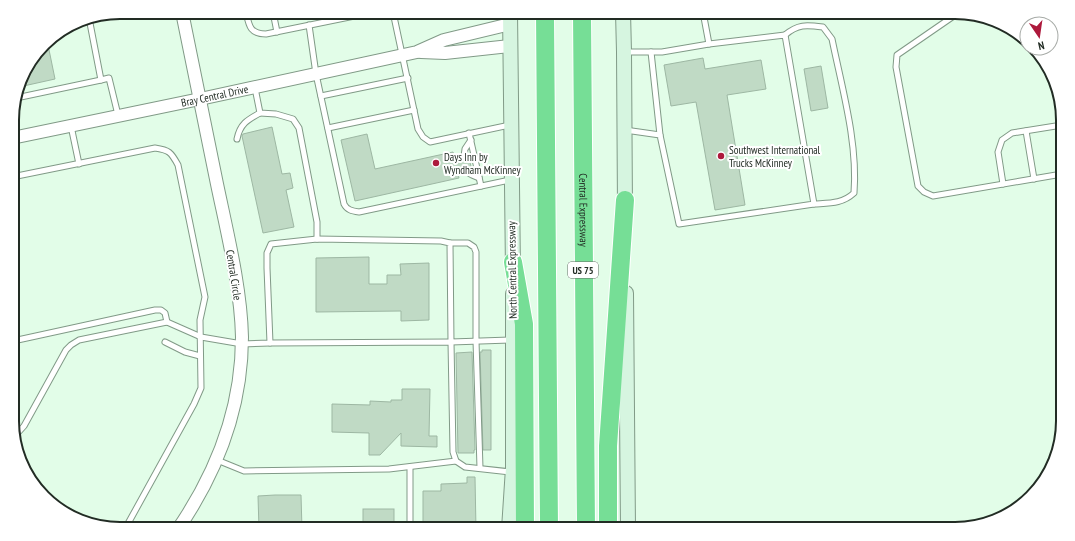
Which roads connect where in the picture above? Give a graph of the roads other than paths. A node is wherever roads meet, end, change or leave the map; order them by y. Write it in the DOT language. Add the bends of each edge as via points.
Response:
graph roads {
  1 [pos="183,19"];
  2 [pos="247,19"];
  3 [pos="274,19"];
  4 [pos="342,19"];
  5 [pos="395,19"];
  6 [pos="507,19"];
  7 [pos="510,19"];
  8 [pos="545,19"];
  9 [pos="582,19"];
  10 [pos="623,19"];
  11 [pos="704,19"];
  12 [pos="949,19"];
  13 [pos="90,23"];
  14 [pos="309,26"];
  15 [pos="277,32"];
  16 [pos="785,36"];
  17 [pos="708,44"];
  18 [pos="510,46"];
  19 [pos="418,52"];
  20 [pos="624,52"];
  21 [pos="651,52"];
  22 [pos="403,55"];
  23 [pos="316,74"];
  24 [pos="408,78"];
  25 [pos="101,80"];
  26 [pos="255,87"];
  27 [pos="321,96"];
  28 [pos="22,97"];
  29 [pos="200,99"];
  30 [pos="414,110"];
  31 [pos="260,113"];
  32 [pos="118,116"];
  33 [pos="511,125"];
  34 [pos="71,126"];
  35 [pos="1056,126"];
  36 [pos="328,128"];
  37 [pos="624,130"];
  38 [pos="1026,130"];
  39 [pos="469,134"];
  40 [pos="660,135"];
  41 [pos="19,137"];
  42 [pos="237,139"];
  43 [pos="471,140"];
  44 [pos="464,156"];
  45 [pos="79,164"];
  46 [pos="468,172"];
  47 [pos="1056,175"];
  48 [pos="19,176"];
  49 [pos="480,178"];
  50 [pos="1034,179"];
  51 [pos="511,180"];
  52 [pos="1003,184"];
  53 [pos="481,186"];
  54 [pos="625,200"];
  55 [pos="814,204"];
  56 [pos="317,239"];
  57 [pos="450,243"];
  58 [pos="513,262"];
  59 [pos="167,322"];
  60 [pos="201,337"];
  61 [pos="19,340"];
  62 [pos="513,340"];
  63 [pos="476,341"];
  64 [pos="165,342"];
  65 [pos="451,342"];
  66 [pos="270,343"];
  67 [pos="242,344"];
  68 [pos="200,356"];
  69 [pos="20,431"];
  70 [pos="217,460"];
  71 [pos="456,461"];
  72 [pos="410,467"];
  73 [pos="480,468"];
  74 [pos="512,472"];
  75 [pos="129,522"];
  76 [pos="183,522"];
  77 [pos="410,522"];
  78 [pos="509,522"];
  79 [pos="525,522"];
  80 [pos="550,522"];
  81 [pos="586,522"];
  82 [pos="608,522"];
  83 [pos="628,522"];
  1 -- 29 [label="street, Central Circle"];
  2 -- 15 [label="lane" via="248,25 259,34"];
  3 -- 15 [label="lane"];
  4 -- 14 [label="lane"];
  5 -- 22 [label="lane"];
  6 -- 19 [label="street, Bray Central Drive" via="444,40"];
  7 -- 18 [label="main road, North Central Expressway"];
  8 -- 80 [label="highway"];
  9 -- 81 [label="highway, Central Expressway / US 75"];
  10 -- 20 [label="main road"];
  11 -- 17 [label="lane"];
  12 -- 52 [label="lane" via="897,55 896,67 918,186 933,196"];
  13 -- 25 [label="lane"];
  14 -- 15 [label="lane"];
  14 -- 23 [label="lane"];
  16 -- 17 [label="lane"];
  16 -- 55 [label="lane"];
  16 -- 55 [label="lane" via="793,28 807,25 822,27 832,39 853,147 854,193 847,199 831,204"];
  17 -- 21 [label="lane"];
  18 -- 19 [label="street, Bray Central Drive" via="445,53"];
  18 -- 33 [label="main road, North Central Expressway"];
  19 -- 22 [label="street, Bray Central Drive"];
  20 -- 21 [label="lane"];
  20 -- 37 [label="main road"];
  21 -- 40 [label="lane"];
  22 -- 23 [label="street, Bray Central Drive"];
  22 -- 24 [label="lane"];
  23 -- 26 [label="street, Bray Central Drive"];
  23 -- 27 [label="lane"];
  24 -- 27 [label="lane"];
  24 -- 30 [label="lane"];
  25 -- 28 [label="lane"];
  25 -- 32 [label="lane" via="109,78"];
  26 -- 29 [label="street, Bray Central Drive"];
  26 -- 31 [label="lane"];
  27 -- 36 [label="lane"];
  29 -- 32 [label="street, Bray Central Drive"];
  29 -- 67 [label="street, Central Circle" via="238,290"];
  30 -- 36 [label="lane"];
  30 -- 39 [label="lane" via="418,129 430,142"];
  31 -- 42 [label="lane" via="248,120 239,130"];
  31 -- 56 [label="lane" via="293,118 299,128 317,222"];
  32 -- 34 [label="street, Bray Central Drive"];
  33 -- 39 [label="lane"];
  33 -- 51 [label="main road, North Central Expressway"];
  34 -- 41 [label="street, Bray Central Drive"];
  34 -- 45 [label="lane"];
  35 -- 38 [label="lane"];
  36 -- 53 [label="lane" via="344,204 352,211 359,212"];
  37 -- 40 [label="lane"];
  37 -- 54 [label="main road"];
  38 -- 50 [label="lane"];
  38 -- 52 [label="lane" via="1012,133 1002,140 998,152"];
  39 -- 43 [label="lane"];
  40 -- 55 [label="lane" via="679,224"];
  43 -- 44 [label="lane"];
  43 -- 49 [label="lane"];
  45 -- 48 [label="lane"];
  45 -- 60 [label="lane" via="155,148 166,149 173,155 178,165 205,297 200,320"];
  46 -- 49 [label="lane"];
  47 -- 50 [label="lane"];
  49 -- 53 [label="lane"];
  50 -- 52 [label="lane"];
  51 -- 53 [label="lane"];
  51 -- 58 [label="main road, North Central Expressway"];
  54 -- 82 [label="highway" via="608,446"];
  54 -- 83 [label="main road"];
  56 -- 57 [label="lane"];
  56 -- 66 [label="lane" via="271,244 267,253"];
  57 -- 63 [label="lane" via="468,242 476,252"];
  57 -- 65 [label="lane"];
  58 -- 62 [label="main road, North Central Expressway"];
  58 -- 79 [label="highway" via="524,324"];
  59 -- 60 [label="lane"];
  59 -- 61 [label="lane" via="161,310 155,310"];
  59 -- 69 [label="lane" via="79,340 71,344"];
  60 -- 67 [label="lane"];
  60 -- 68 [label="lane"];
  62 -- 63 [label="lane"];
  62 -- 74 [label="main road, North Central Expressway"];
  63 -- 65 [label="lane"];
  63 -- 73 [label="lane"];
  64 -- 68 [label="lane"];
  65 -- 66 [label="lane"];
  65 -- 71 [label="lane" via="453,452"];
  66 -- 67 [label="lane"];
  67 -- 70 [label="street, Central Circle" via="234,407"];
  68 -- 75 [label="lane" via="200,388 194,404"];
  70 -- 72 [label="lane" via="244,471"];
  70 -- 76 [label="street, Central Circle"];
  71 -- 72 [label="lane"];
  71 -- 73 [label="lane" via="465,467"];
  72 -- 77 [label="lane"];
  73 -- 74 [label="lane"];
  74 -- 78 [label="main road, North Central Expressway"];
}
